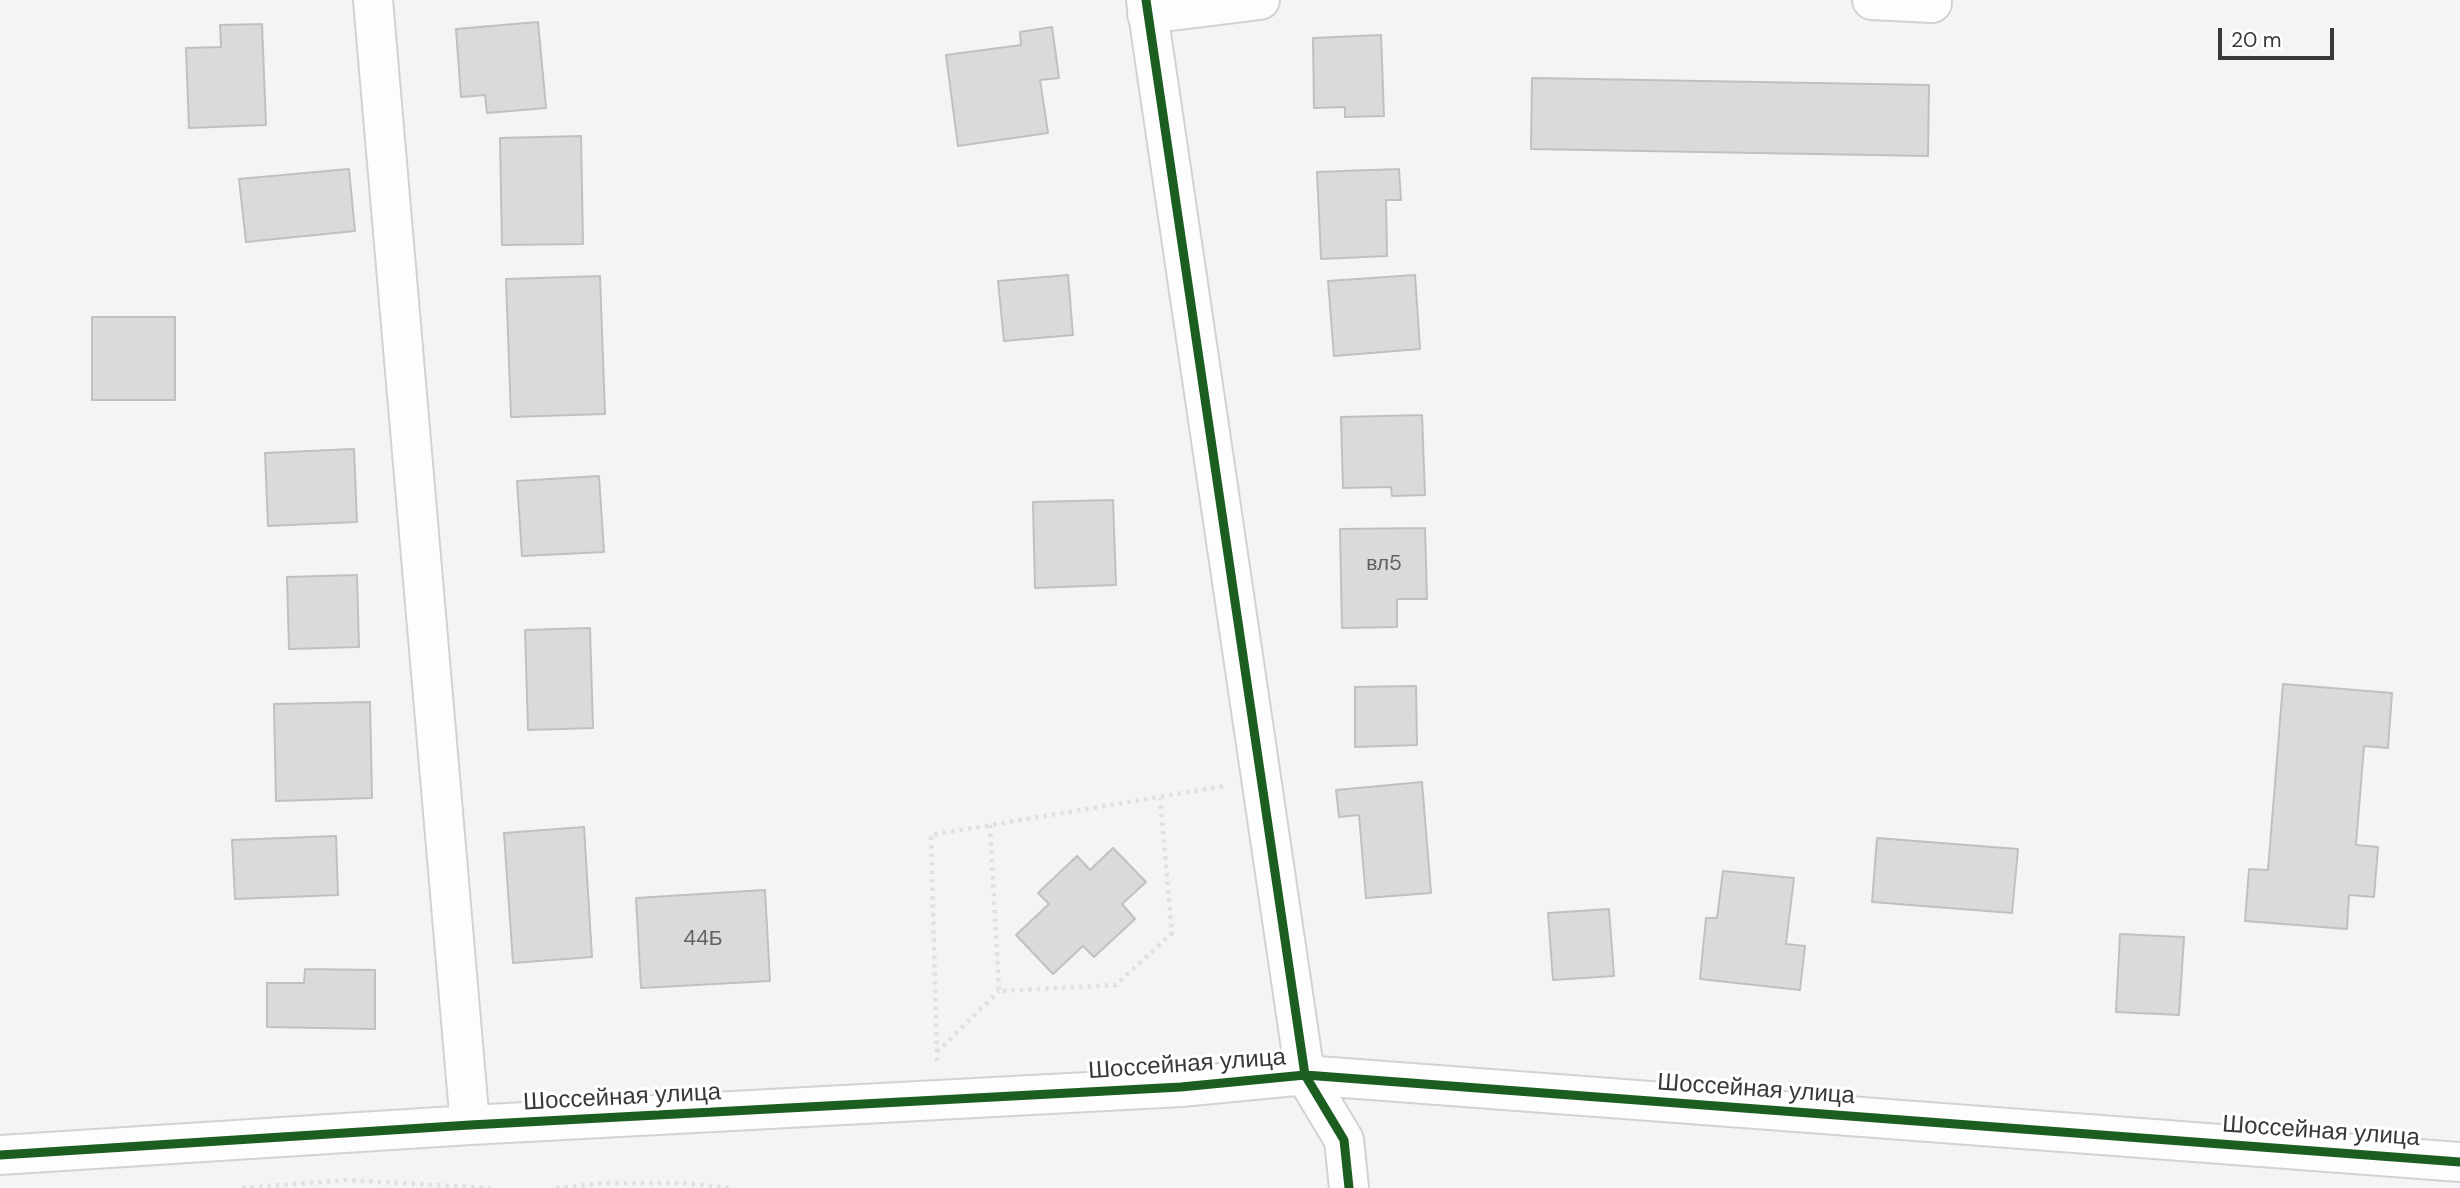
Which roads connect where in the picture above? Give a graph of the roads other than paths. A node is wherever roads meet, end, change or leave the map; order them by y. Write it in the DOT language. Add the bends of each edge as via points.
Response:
graph roads {
  1 [pos="373,0"];
  2 [pos="1260,0"];
  3 [pos="1872,0"];
  4 [pos="1932,3"];
  5 [pos="1147,7"];
  6 [pos="1305,1075"];
  7 [pos="470,1125"];
  8 [pos="0,1154"];
  9 [pos="2460,1162"];
  10 [pos="1349,1188"];
  1 -- 7 [label="street"];
  2 -- 5 [label="street"];
  3 -- 4 [label="street"];
  5 -- 6 [label="street"];
  6 -- 7 [label="street, Шоссейная улица" via="1181,1087"];
  6 -- 9 [label="street, Шоссейная улица"];
  6 -- 10 [label="street" via="1344,1140"];
  7 -- 8 [label="street, Шоссейная улица"];
}
